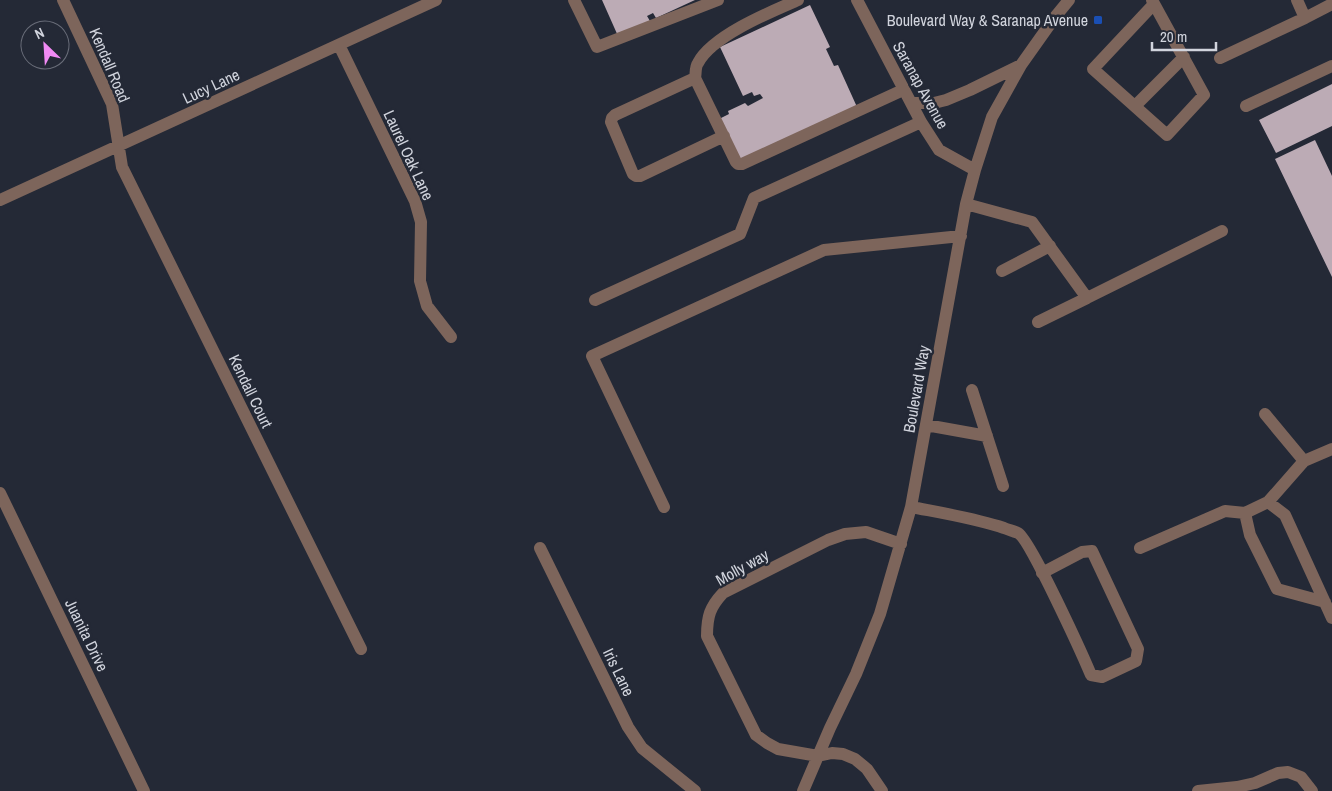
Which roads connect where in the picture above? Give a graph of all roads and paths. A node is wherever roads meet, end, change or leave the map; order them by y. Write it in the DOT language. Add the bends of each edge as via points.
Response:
graph roads {
  1 [pos="63,0"];
  2 [pos="436,0"];
  3 [pos="574,0"];
  4 [pos="718,0"];
  5 [pos="798,0"];
  6 [pos="857,0"];
  7 [pos="1070,0"];
  8 [pos="1297,0"];
  9 [pos="1153,2"];
  10 [pos="1332,4"];
  11 [pos="1305,18"];
  12 [pos="339,45"];
  13 [pos="1184,57"];
  14 [pos="1220,58"];
  15 [pos="1021,65"];
  16 [pos="1332,66"];
  17 [pos="695,78"];
  18 [pos="903,90"];
  19 [pos="911,103"];
  20 [pos="1135,106"];
  21 [pos="1246,106"];
  22 [pos="921,122"];
  23 [pos="724,136"];
  24 [pos="119,146"];
  25 [pos="974,170"];
  26 [pos="0,200"];
  27 [pos="966,204"];
  28 [pos="1222,231"];
  29 [pos="961,236"];
  30 [pos="1050,246"];
  31 [pos="1002,271"];
  32 [pos="1087,298"];
  33 [pos="595,300"];
  34 [pos="1038,322"];
  35 [pos="451,337"];
  36 [pos="972,390"];
  37 [pos="1265,414"];
  38 [pos="926,425"];
  39 [pos="987,436"];
  40 [pos="1332,449"];
  41 [pos="1304,461"];
  42 [pos="1004,486"];
  43 [pos="0,493"];
  44 [pos="1268,502"];
  45 [pos="664,507"];
  46 [pos="911,507"];
  47 [pos="1245,513"];
  48 [pos="900,544"];
  49 [pos="540,548"];
  50 [pos="1140,548"];
  51 [pos="1042,573"];
  52 [pos="1328,600"];
  53 [pos="1332,618"];
  54 [pos="361,649"];
  55 [pos="818,756"];
  56 [pos="144,791"];
  57 [pos="695,791"];
  58 [pos="803,791"];
  59 [pos="882,791"];
  60 [pos="1198,791"];
  61 [pos="1312,791"];
  1 -- 24 [label="street, Kendall Road" via="112,104"];
  2 -- 12 [label="street, Lucy Lane"];
  3 -- 4 [label="street" via="597,47"];
  5 -- 17 [label="street" via="726,35 696,65"];
  6 -- 18 [label="street, Saranap Avenue"];
  7 -- 15 [label="street, Boulevard Way"];
  8 -- 11 [label="street"];
  9 -- 13 [label="street"];
  9 -- 20 [label="street" via="1093,69"];
  10 -- 11 [label="street"];
  11 -- 14 [label="street"];
  12 -- 24 [label="street, Lucy Lane"];
  12 -- 35 [label="street, Laurel Oak Lane" via="415,200 421,222 420,281 427,306"];
  13 -- 20 [label="street"];
  13 -- 20 [label="street" via="1204,94 1167,135"];
  15 -- 19 [label="street" via="946,100"];
  15 -- 25 [label="street, Boulevard Way" via="992,117"];
  16 -- 21 [label="street"];
  17 -- 23 [label="street"];
  17 -- 23 [label="street" via="612,118 633,174 640,176"];
  18 -- 19 [label="street, Saranap Avenue"];
  18 -- 23 [label="street" via="742,164 736,162"];
  19 -- 22 [label="street, Saranap Avenue"];
  22 -- 25 [label="street, Saranap Avenue" via="939,150"];
  22 -- 33 [label="street" via="754,198 740,234"];
  24 -- 26 [label="street, Lucy Lane"];
  24 -- 54 [label="street, Kendall Court" via="122,166"];
  25 -- 27 [label="street, Boulevard Way"];
  27 -- 29 [label="street, Boulevard Way"];
  27 -- 30 [label="street" via="1032,222"];
  28 -- 32 [label="street"];
  29 -- 38 [label="street, Boulevard Way"];
  29 -- 45 [label="street" via="824,250 592,356"];
  30 -- 31 [label="street"];
  30 -- 32 [label="street"];
  32 -- 34 [label="street"];
  36 -- 39 [label="street"];
  37 -- 41 [label="street"];
  38 -- 39 [label="street"];
  38 -- 46 [label="street, Boulevard Way"];
  39 -- 42 [label="street"];
  40 -- 41 [label="street"];
  41 -- 44 [label="street"];
  43 -- 56 [label="street, Juanita Drive"];
  44 -- 47 [label="street"];
  44 -- 52 [label="street" via="1285,515"];
  46 -- 48 [label="street, Boulevard Way"];
  46 -- 51 [label="street" via="988,523 1021,534"];
  47 -- 50 [label="street" via="1225,511"];
  47 -- 52 [label="street" via="1250,535 1277,589"];
  48 -- 55 [label="street, Boulevard Way" via="880,614"];
  48 -- 55 [label="street, Molly way" via="866,532 845,534 723,593 713,604 707,620 707,636 756,735 778,749"];
  49 -- 57 [label="street, Iris Lane" via="628,727 642,748"];
  51 -- 51 [label="street" via="1092,675 1102,677 1136,661 1138,649 1092,551 1082,552"];
  52 -- 53 [label="street"];
  55 -- 58 [label="street, Boulevard Way"];
  55 -- 59 [label="street, Molly way" via="832,753 855,759 867,769"];
  60 -- 61 [label="street" via="1237,787 1288,772 1301,777"];
}
